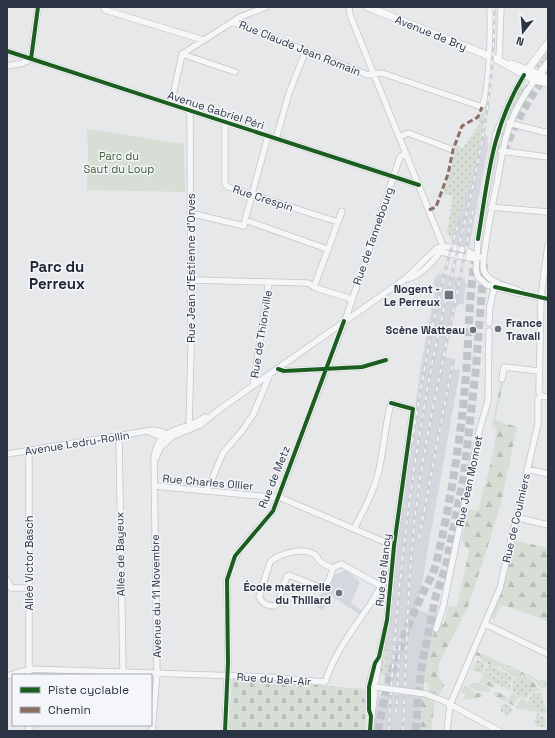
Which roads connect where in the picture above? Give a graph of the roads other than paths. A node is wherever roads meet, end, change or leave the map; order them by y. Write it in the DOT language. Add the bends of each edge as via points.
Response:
graph roads {
  1 [pos="38,7"];
  2 [pos="103,7"];
  3 [pos="266,7"];
  4 [pos="349,7"];
  5 [pos="368,7"];
  6 [pos="490,7"];
  7 [pos="501,7"];
  8 [pos="232,22"];
  9 [pos="203,40"];
  10 [pos="548,43"];
  11 [pos="306,50"];
  12 [pos="7,51"];
  13 [pos="182,54"];
  14 [pos="494,58"];
  15 [pos="31,59"];
  16 [pos="548,63"];
  17 [pos="7,66"];
  18 [pos="235,72"];
  19 [pos="526,73"];
  20 [pos="375,75"];
  21 [pos="537,78"];
  22 [pos="548,79"];
  23 [pos="548,83"];
  24 [pos="171,105"];
  25 [pos="190,112"];
  26 [pos="225,122"];
  27 [pos="509,123"];
  28 [pos="548,133"];
  29 [pos="268,136"];
  30 [pos="399,137"];
  31 [pos="276,139"];
  32 [pos="453,150"];
  33 [pos="501,151"];
  34 [pos="406,152"];
  35 [pos="548,157"];
  36 [pos="393,177"];
  37 [pos="419,185"];
  38 [pos="251,195"];
  39 [pos="491,207"];
  40 [pos="342,211"];
  41 [pos="548,212"];
  42 [pos="190,213"];
  43 [pos="245,220"];
  44 [pos="338,222"];
  45 [pos="478,239"];
  46 [pos="548,245"];
  47 [pos="327,249"];
  48 [pos="440,249"];
  49 [pos="472,252"];
  50 [pos="477,257"];
  51 [pos="484,257"];
  52 [pos="408,279"];
  53 [pos="191,280"];
  54 [pos="269,282"];
  55 [pos="495,285"];
  56 [pos="314,287"];
  57 [pos="541,297"];
  58 [pos="352,299"];
  59 [pos="548,299"];
  60 [pos="344,321"];
  61 [pos="488,323"];
  62 [pos="489,331"];
  63 [pos="386,360"];
  64 [pos="328,368"];
  65 [pos="278,369"];
  66 [pos="539,371"];
  67 [pos="270,374"];
  68 [pos="502,379"];
  69 [pos="253,386"];
  70 [pos="541,396"];
  71 [pos="548,397"];
  72 [pos="215,413"];
  73 [pos="190,424"];
  74 [pos="177,432"];
  75 [pos="166,435"];
  76 [pos="118,436"];
  77 [pos="29,450"];
  78 [pos="7,454"];
  79 [pos="155,462"];
  80 [pos="527,469"];
  81 [pos="548,474"];
  82 [pos="155,486"];
  83 [pos="207,491"];
  84 [pos="278,497"];
  85 [pos="523,519"];
  86 [pos="548,525"];
  87 [pos="354,529"];
  88 [pos="394,546"];
  89 [pos="333,568"];
  90 [pos="7,580"];
  91 [pos="391,582"];
  92 [pos="381,586"];
  93 [pos="30,588"];
  94 [pos="485,624"];
  95 [pos="436,629"];
  96 [pos="548,654"];
  97 [pos="379,657"];
  98 [pos="29,672"];
  99 [pos="123,672"];
  100 [pos="157,673"];
  101 [pos="18,674"];
  102 [pos="228,676"];
  103 [pos="376,687"];
  104 [pos="450,705"];
  105 [pos="371,716"];
  106 [pos="152,731"];
  107 [pos="225,731"];
  108 [pos="370,731"];
  109 [pos="446,731"];
  110 [pos="499,731"];
  1 -- 15 [label="street"];
  2 -- 9 [label="street" via="105,10"];
  3 -- 8 [label="street"];
  4 -- 20 [label="street"];
  5 -- 14 [label="main road, Avenue de Bry"];
  6 -- 14 [label="street"];
  7 -- 14 [label="street"];
  8 -- 9 [label="street"];
  8 -- 11 [label="street, Rue Claude Jean Romain"];
  9 -- 13 [label="street"];
  10 -- 19 [label="main road"];
  11 -- 20 [label="street, Rue Claude Jean Romain" via="368,75"];
  11 -- 31 [label="street" via="289,92"];
  12 -- 15 [label="street, Avenue Gabriel Péri"];
  13 -- 18 [label="street"];
  13 -- 24 [label="street"];
  14 -- 19 [label="main road, Avenue de Bry"];
  14 -- 20 [label="street, Rue Claude Jean Romain" via="482,107 382,73"];
  15 -- 17 [label="street"];
  15 -- 24 [label="street, Avenue Gabriel Péri"];
  16 -- 21 [label="main road"];
  19 -- 21 [label="main road, Avenue de Bry"];
  19 -- 45 [label="street" via="512,96 496,134"];
  20 -- 30 [label="street"];
  21 -- 22 [label="main road"];
  21 -- 23 [label="main road"];
  21 -- 27 [label="street" via="520,101"];
  24 -- 25 [label="street, Avenue Gabriel Péri"];
  25 -- 26 [label="street, Avenue Gabriel Péri"];
  25 -- 42 [label="street, Rue Jean d'Estienne d'Orves"];
  26 -- 29 [label="street, Avenue Gabriel Péri"];
  26 -- 38 [label="street, Rue Crespin" via="225,184 228,188"];
  27 -- 28 [label="street"];
  27 -- 33 [label="street"];
  29 -- 31 [label="street, Avenue Gabriel Péri"];
  29 -- 38 [label="street"];
  30 -- 32 [label="street" via="408,133"];
  30 -- 34 [label="street"];
  31 -- 36 [label="street, Avenue Gabriel Péri"];
  33 -- 35 [label="street"];
  33 -- 39 [label="street"];
  34 -- 36 [label="street, Rue de Tannebourg" via="400,157"];
  34 -- 37 [label="street"];
  36 -- 37 [label="street, Avenue Gabriel Péri"];
  36 -- 58 [label="street, Rue de Tannebourg"];
  37 -- 48 [label="street" via="437,231"];
  38 -- 43 [label="street"];
  38 -- 44 [label="street, Rue Crespin"];
  39 -- 41 [label="street"];
  39 -- 51 [label="street"];
  40 -- 44 [label="street"];
  42 -- 43 [label="street" via="244,226"];
  42 -- 53 [label="street, Rue Jean d'Estienne d'Orves"];
  43 -- 47 [label="street"];
  44 -- 47 [label="street"];
  45 -- 49 [label="street"];
  45 -- 50 [label="street"];
  46 -- 57 [label="street, Rue de Coulmiers"];
  47 -- 56 [label="street"];
  48 -- 49 [label="street"];
  48 -- 50 [label="street" via="470,258"];
  48 -- 52 [label="street"];
  48 -- 52 [label="street" via="421,272"];
  49 -- 50 [label="street"];
  50 -- 51 [label="street"];
  50 -- 55 [label="street" via="476,270 481,281"];
  51 -- 55 [label="street" via="485,274"];
  52 -- 60 [label="street"];
  53 -- 54 [label="street"];
  53 -- 73 [label="street, Rue Jean d'Estienne d'Orves"];
  54 -- 56 [label="street" via="308,283"];
  54 -- 69 [label="street, Rue de Thionville"];
  55 -- 57 [label="street"];
  55 -- 61 [label="street"];
  56 -- 58 [label="street"];
  57 -- 59 [label="street"];
  57 -- 66 [label="street, Rue de Coulmiers"];
  58 -- 60 [label="street, Rue de Tannebourg"];
  60 -- 64 [label="street, Rue de Metz"];
  60 -- 65 [label="street"];
  62 -- 95 [label="street, Rue Jean Monnet" via="488,401"];
  63 -- 64 [label="street" via="362,367"];
  64 -- 65 [label="street" via="284,371"];
  64 -- 84 [label="street, Rue de Metz"];
  65 -- 67 [label="street"];
  66 -- 68 [label="street" via="504,366"];
  66 -- 70 [label="street, Rue de Coulmiers"];
  67 -- 69 [label="street"];
  67 -- 83 [label="street" via="252,415 223,453"];
  69 -- 72 [label="street"];
  70 -- 71 [label="street"];
  70 -- 80 [label="street, Rue de Coulmiers" via="538,399 538,424"];
  72 -- 73 [label="street"];
  72 -- 74 [label="street" via="200,425"];
  73 -- 74 [label="street" via="189,427"];
  74 -- 75 [label="street"];
  74 -- 75 [label="street"];
  75 -- 76 [label="street, Avenue Ledru-Rollin" via="147,431"];
  75 -- 79 [label="street, Avenue du 11 Novembre"];
  75 -- 79 [label="street, Avenue du 11 Novembre" via="156,448"];
  76 -- 77 [label="street, Avenue Ledru-Rollin"];
  76 -- 99 [label="street, Allée de Bayeux"];
  77 -- 78 [label="street, Avenue Ledru-Rollin"];
  77 -- 93 [label="street, Allée Victor Basch"];
  79 -- 82 [label="street, Avenue du 11 Novembre"];
  80 -- 81 [label="street"];
  80 -- 94 [label="street, Rue de Coulmiers" via="500,588"];
  82 -- 83 [label="street, Rue Charles Ollier"];
  82 -- 100 [label="street, Avenue du 11 Novembre"];
  83 -- 84 [label="street, Rue Charles Ollier"];
  84 -- 87 [label="street, Rue Charles Ollier"];
  84 -- 102 [label="street, Rue de Metz" via="273,511 240,549 230,568"];
  85 -- 86 [label="street"];
  87 -- 88 [label="street, Rue Charles Ollier"];
  87 -- 88 [label="street, Rue de Nancy" via="379,470 391,403 413,409"];
  88 -- 91 [label="street, Rue de Nancy"];
  89 -- 89 [label="street" via="320,562 316,555 308,551 274,559 270,562 259,597 262,603 275,606 287,576 319,587 327,584"];
  89 -- 92 [label="street" via="341,564"];
  90 -- 93 [label="street" via="11,588"];
  91 -- 92 [label="street" via="384,582"];
  91 -- 97 [label="street, Rue de Nancy" via="387,620"];
  92 -- 102 [label="street, Rue du Bel-Air" via="332,663 325,682"];
  93 -- 98 [label="street, Allée Victor Basch"];
  94 -- 96 [label="street"];
  94 -- 104 [label="street, Rue de Coulmiers"];
  97 -- 103 [label="street, Rue de Nancy"];
  97 -- 105 [label="street, Rue de Nancy" via="369,686"];
  98 -- 99 [label="street, Rue du Bel-Air"];
  98 -- 101 [label="street, Rue du Bel-Air"];
  99 -- 100 [label="street, Rue du Bel-Air"];
  100 -- 102 [label="street, Rue du Bel-Air"];
  100 -- 106 [label="street, Avenue du 11 Novembre"];
  102 -- 107 [label="street, Rue de Metz"];
  103 -- 104 [label="street, bridge" via="426,694"];
  103 -- 105 [label="street, Rue de Nancy"];
  104 -- 109 [label="street, Rue de Coulmiers"];
  104 -- 110 [label="street"];
  105 -- 108 [label="street, Rue de Nancy"];
}
